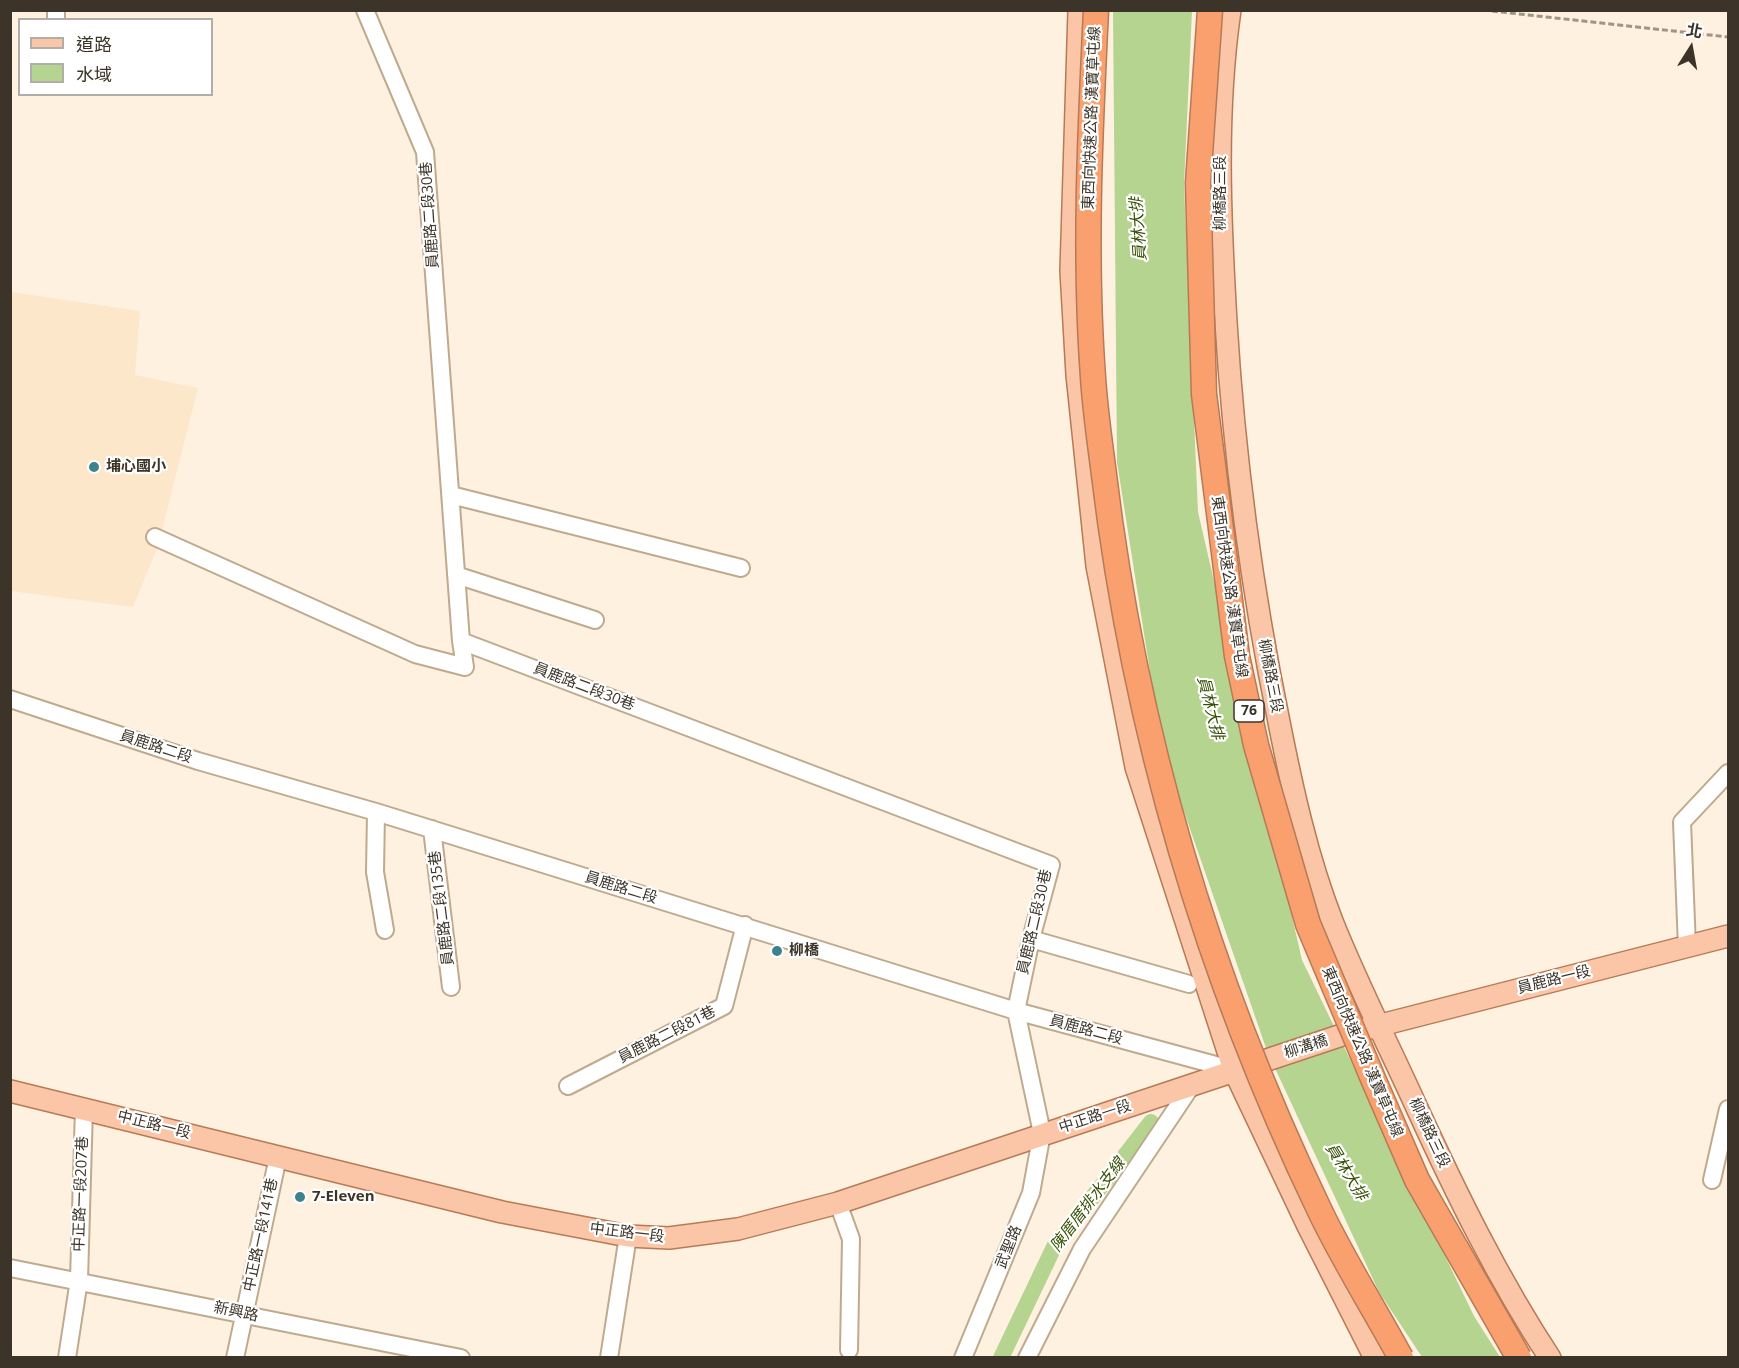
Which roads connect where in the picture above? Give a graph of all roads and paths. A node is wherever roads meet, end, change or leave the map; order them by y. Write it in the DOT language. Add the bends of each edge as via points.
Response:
graph roads {
  1 [pos="365,10"];
  2 [pos="1078,10"];
  3 [pos="1096,10"];
  4 [pos="1210,10"];
  5 [pos="1230,10"];
  6 [pos="1483,10"];
  7 [pos="1728,38"];
  8 [pos="451,495"];
  9 [pos="155,537"];
  10 [pos="741,568"];
  11 [pos="456,575"];
  12 [pos="596,620"];
  13 [pos="461,641"];
  14 [pos="10,699"];
  15 [pos="1728,773"];
  16 [pos="376,812"];
  17 [pos="432,829"];
  18 [pos="745,926"];
  19 [pos="385,930"];
  20 [pos="1728,936"];
  21 [pos="1030,939"];
  22 [pos="1687,947"];
  23 [pos="1189,984"];
  24 [pos="451,987"];
  25 [pos="1016,1011"];
  26 [pos="1379,1024"];
  27 [pos="1234,1070"];
  28 [pos="1192,1085"];
  29 [pos="568,1086"];
  30 [pos="10,1090"];
  31 [pos="84,1107"];
  32 [pos="1728,1109"];
  33 [pos="1042,1133"];
  34 [pos="278,1157"];
  35 [pos="1712,1180"];
  36 [pos="838,1203"];
  37 [pos="628,1236"];
  38 [pos="10,1268"];
  39 [pos="79,1280"];
  40 [pos="244,1314"];
  41 [pos="849,1350"];
  42 [pos="424,1354"];
  43 [pos="67,1358"];
  44 [pos="234,1358"];
  45 [pos="461,1358"];
  46 [pos="609,1358"];
  47 [pos="963,1358"];
  48 [pos="1027,1358"];
  49 [pos="1375,1358"];
  50 [pos="1401,1358"];
  51 [pos="1519,1358"];
  52 [pos="1550,1358"];
  1 -- 8 [label="street, 員鹿路二段30巷" via="426,152"];
  2 -- 27 [label="main road" via="1071,271 1077,375 1097,566 1136,767"];
  3 -- 50 [label="highway, 東西向快速公路 漢寶草屯線, bridge" via="1088,181 1093,379 1114,559 1153,755 1209,944 1238,1023 1320,1211"];
  4 -- 51 [label="highway, 東西向快速公路 漢寶草屯線 / 76, bridge" via="1198,183 1204,394 1237,656 1256,745 1308,924 1374,1081 1417,1180"];
  5 -- 26 [label="main road, 柳橋路三段" via="1220,187 1225,301 1230,393 1264,650 1293,795 1331,919"];
  6 -- 7 [label="path"];
  8 -- 10 [label="street"];
  8 -- 11 [label="street, 員鹿路二段30巷"];
  9 -- 13 [label="street" via="415,654 465,667"];
  11 -- 12 [label="street"];
  11 -- 13 [label="street, 員鹿路二段30巷"];
  13 -- 21 [label="street, 員鹿路二段30巷" via="1051,865"];
  14 -- 16 [label="street, 員鹿路二段" via="198,761"];
  15 -- 22 [label="street" via="1682,822"];
  16 -- 17 [label="street, 員鹿路二段"];
  16 -- 19 [label="street" via="375,872"];
  17 -- 18 [label="street, 員鹿路二段"];
  17 -- 24 [label="street, 員鹿路二段135巷"];
  18 -- 25 [label="street, 員鹿路二段"];
  18 -- 29 [label="street, 員鹿路二段81巷" via="724,1006"];
  20 -- 22 [label="main road, 員鹿路一段"];
  21 -- 23 [label="street"];
  21 -- 25 [label="street, 員鹿路二段30巷"];
  22 -- 26 [label="main road, 員鹿路一段"];
  25 -- 27 [label="street, 員鹿路二段"];
  25 -- 33 [label="street, 員鹿路二段30巷"];
  26 -- 27 [label="main road, 柳溝橋"];
  26 -- 52 [label="main road, 柳橋路三段" via="1445,1168 1525,1320"];
  27 -- 28 [label="main road, 中正路一段"];
  27 -- 49 [label="main road"];
  28 -- 33 [label="main road, 中正路一段"];
  28 -- 48 [label="street" via="1082,1249"];
  30 -- 31 [label="main road, 中正路一段"];
  31 -- 34 [label="main road, 中正路一段"];
  31 -- 39 [label="street, 中正路一段207巷"];
  32 -- 35 [label="street"];
  33 -- 36 [label="main road, 中正路一段"];
  33 -- 47 [label="street, 武聖路" via="1031,1193"];
  34 -- 37 [label="main road, 中正路一段" via="502,1212"];
  34 -- 40 [label="street, 中正路一段141巷"];
  36 -- 37 [label="main road, 中正路一段" via="738,1229 669,1239"];
  36 -- 41 [label="street" via="851,1239"];
  37 -- 46 [label="street"];
  38 -- 39 [label="street, 新興路"];
  39 -- 40 [label="street, 新興路"];
  39 -- 43 [label="street, 中正路一段207巷"];
  40 -- 42 [label="street, 新興路"];
  40 -- 44 [label="street, 中正路一段141巷"];
  42 -- 45 [label="street, 新興路"];
}
